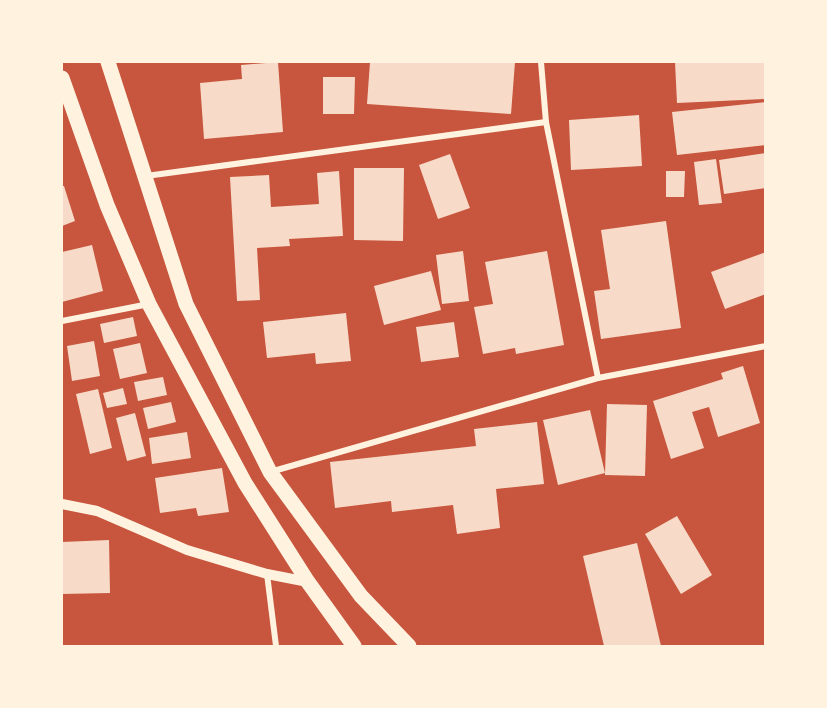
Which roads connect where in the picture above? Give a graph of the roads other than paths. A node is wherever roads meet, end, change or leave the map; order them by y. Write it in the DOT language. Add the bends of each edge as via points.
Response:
graph roads {
  1 [pos="108,62"];
  2 [pos="541,62"];
  3 [pos="62,78"];
  4 [pos="546,122"];
  5 [pos="146,176"];
  6 [pos="149,304"];
  7 [pos="62,321"];
  8 [pos="765,346"];
  9 [pos="598,378"];
  10 [pos="270,472"];
  11 [pos="62,504"];
  12 [pos="267,574"];
  13 [pos="309,582"];
  14 [pos="276,646"];
  15 [pos="354,646"];
  16 [pos="409,646"];
  1 -- 5 [label="main road"];
  2 -- 4 [label="street"];
  3 -- 6 [label="main road" via="107,205"];
  4 -- 5 [label="street"];
  4 -- 9 [label="street"];
  5 -- 10 [label="main road" via="186,304"];
  6 -- 7 [label="street"];
  6 -- 13 [label="main road" via="245,483"];
  8 -- 9 [label="street"];
  9 -- 10 [label="street"];
  10 -- 16 [label="main road" via="361,596"];
  11 -- 12 [label="street" via="97,511 187,550"];
  12 -- 13 [label="street"];
  12 -- 14 [label="street"];
  13 -- 15 [label="main road"];
}
